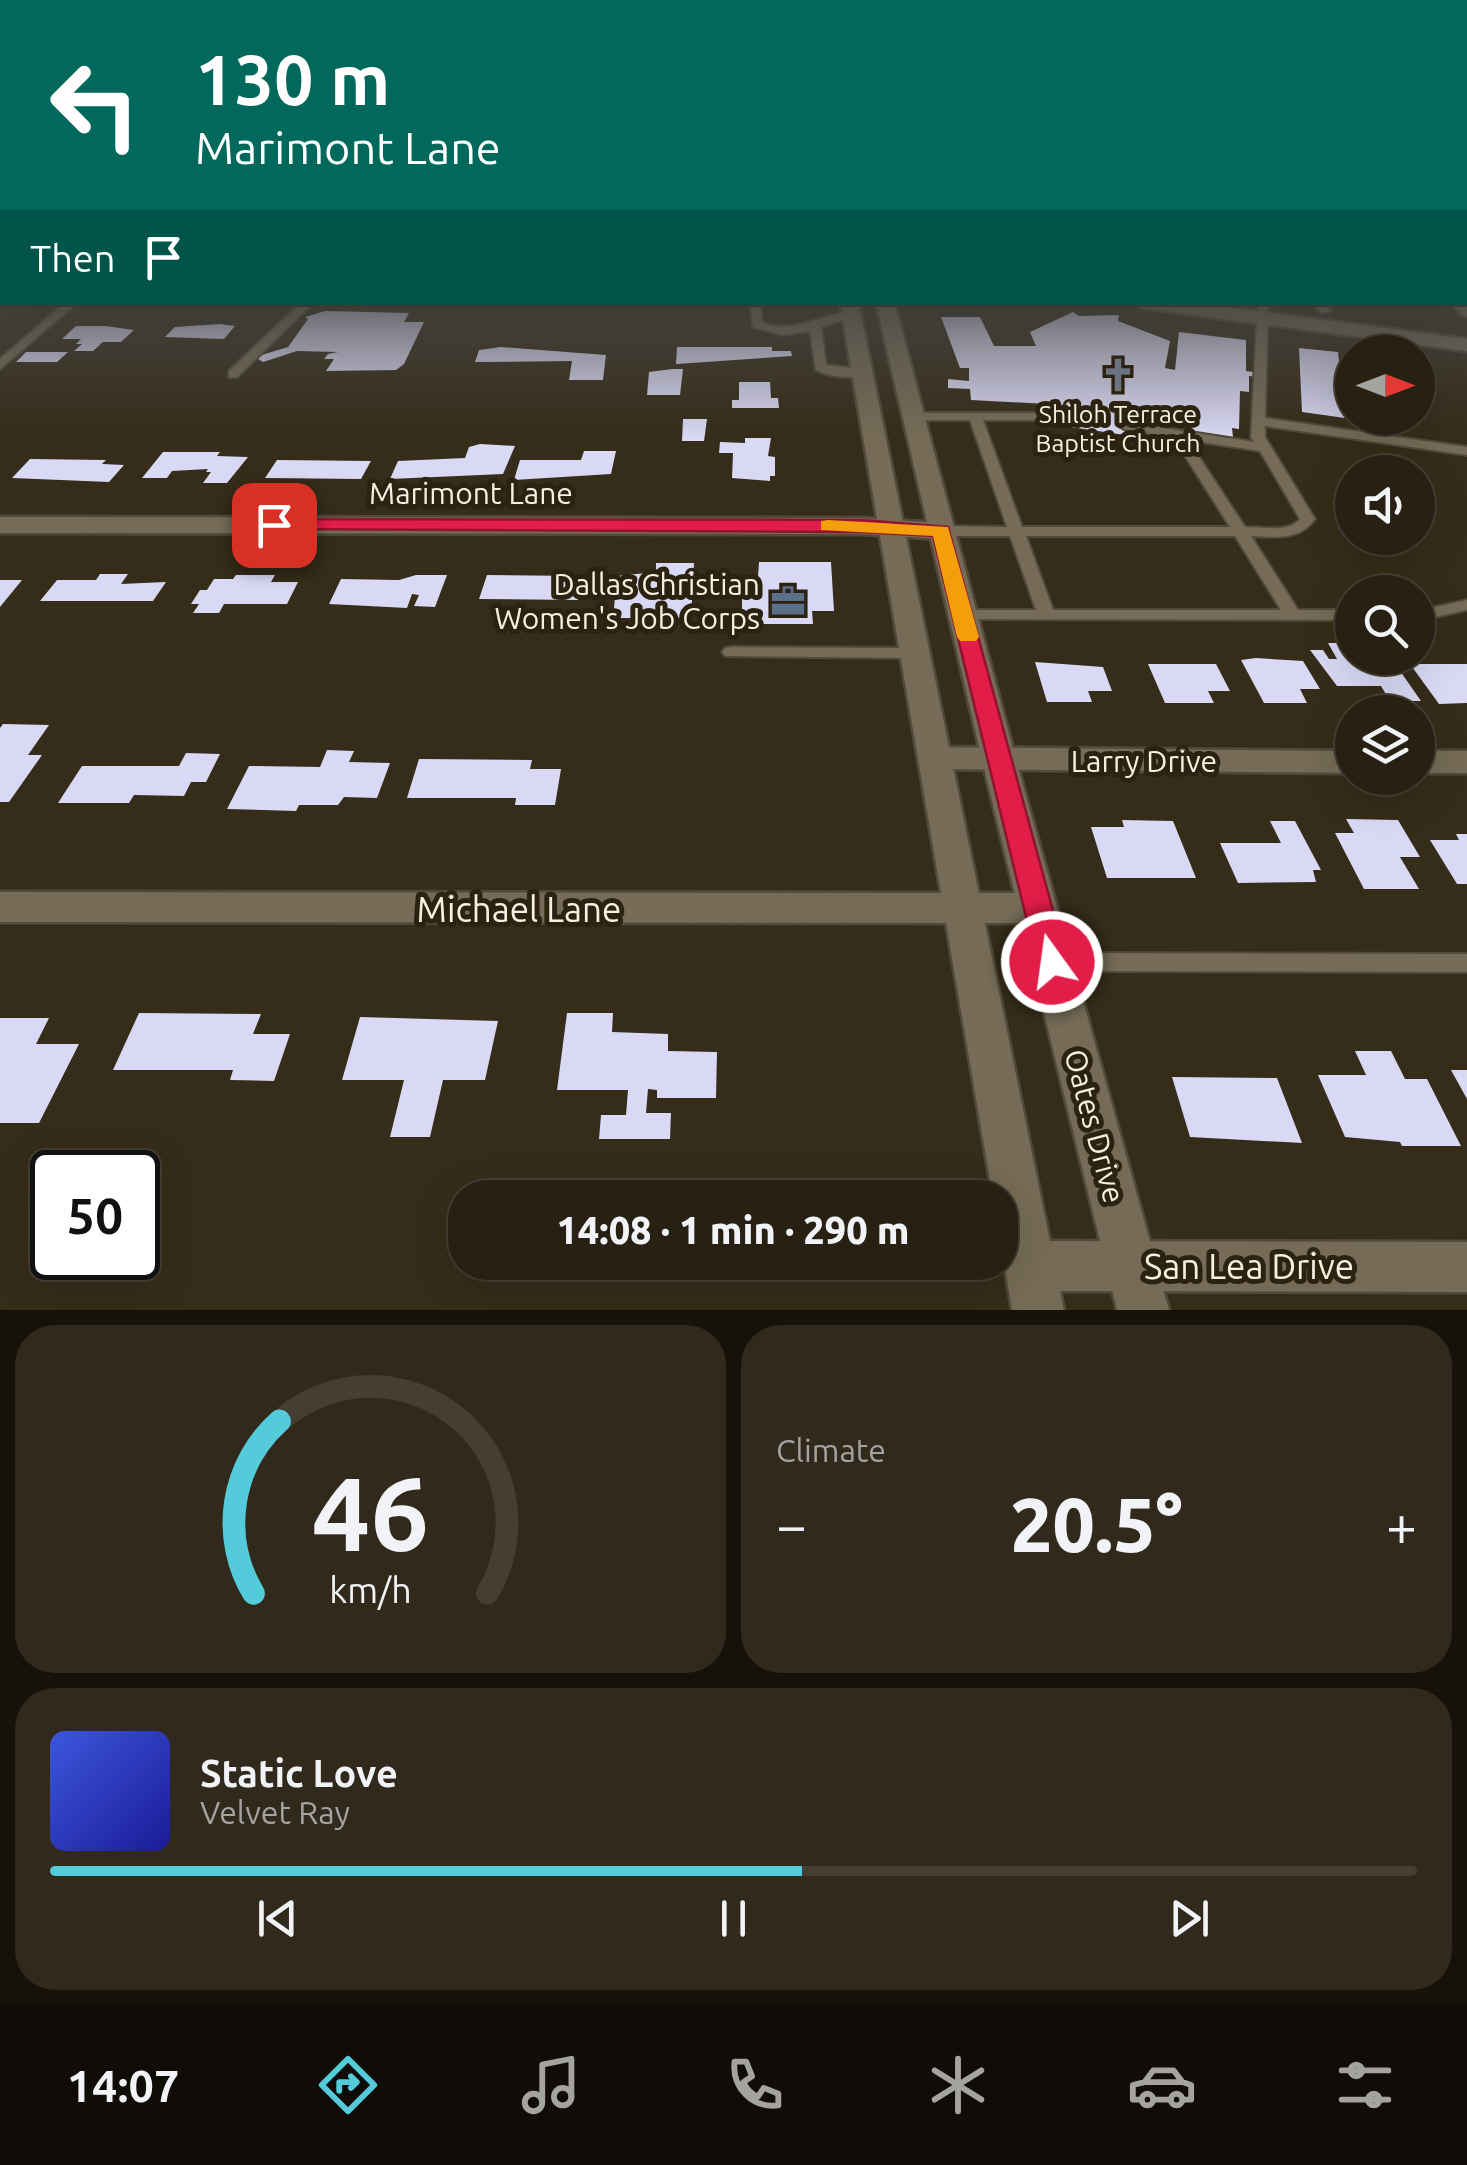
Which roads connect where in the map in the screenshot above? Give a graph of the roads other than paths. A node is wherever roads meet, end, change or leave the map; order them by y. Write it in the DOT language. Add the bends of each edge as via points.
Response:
graph roads {
  1 [pos="57,316"];
  2 [pos="293,316"];
  3 [pos="756,316"];
  4 [pos="835,316"];
  5 [pos="852,316"];
  6 [pos="888,316"];
  7 [pos="1262,316"];
  8 [pos="1310,316"];
  9 [pos="1374,316"];
  10 [pos="815,327"];
  11 [pos="1467,332"];
  12 [pos="1467,346"];
  13 [pos="0,365"];
  14 [pos="862,372"];
  15 [pos="233,374"];
  16 [pos="913,416"];
  17 [pos="976,416"];
  18 [pos="1062,416"];
  19 [pos="1259,421"];
  20 [pos="1126,426"];
  21 [pos="1179,436"];
  22 [pos="1265,448"];
  23 [pos="1467,451"];
  24 [pos="0,525"];
  25 [pos="889,527"];
  26 [pos="941,531"];
  27 [pos="1238,532"];
  28 [pos="1014,533"];
  29 [pos="1467,605"];
  30 [pos="1435,612"];
  31 [pos="1046,614"];
  32 [pos="962,615"];
  33 [pos="1293,615"];
  34 [pos="1335,616"];
  35 [pos="731,652"];
  36 [pos="915,653"];
  37 [pos="935,758"];
  38 [pos="999,760"];
  39 [pos="1335,762"];
  40 [pos="1435,762"];
  41 [pos="1467,762"];
  42 [pos="0,907"];
  43 [pos="964,908"];
  44 [pos="1038,908"];
  45 [pos="1052,962"];
  46 [pos="1467,963"];
  47 [pos="1467,1267"];
  48 [pos="1034,1288"];
  49 [pos="1138,1288"];
  1 -- 13 [label="lane"];
  2 -- 15 [label="lane"];
  3 -- 10 [label="lane" via="765,329"];
  4 -- 10 [label="lane"];
  5 -- 14 [label="main road"];
  6 -- 16 [label="main road, Oates Drive"];
  7 -- 19 [label="lane"];
  8 -- 12 [label="main road"];
  9 -- 11 [label="main road"];
  10 -- 14 [label="lane" via="820,367"];
  14 -- 25 [label="main road"];
  16 -- 17 [label="lane"];
  16 -- 26 [label="main road, Oates Drive"];
  17 -- 18 [label="lane"];
  17 -- 28 [label="lane"];
  19 -- 22 [label="lane"];
  19 -- 23 [label="lane"];
  20 -- 21 [label="lane"];
  21 -- 22 [label="lane"];
  21 -- 27 [label="lane"];
  22 -- 27 [label="lane" via="1308,519 1288,532"];
  24 -- 25 [label="main road, Marimont Lane"];
  25 -- 26 [label="main road, Marimont Lane"];
  25 -- 36 [label="main road"];
  26 -- 28 [label="lane"];
  26 -- 32 [label="main road, Oates Drive"];
  27 -- 28 [label="lane"];
  27 -- 33 [label="lane"];
  28 -- 31 [label="lane"];
  29 -- 30 [label="lane"];
  31 -- 32 [label="lane"];
  31 -- 33 [label="lane"];
  32 -- 38 [label="main road, Oates Drive"];
  33 -- 34 [label="lane"];
  35 -- 36 [label="lane"];
  36 -- 37 [label="main road"];
  37 -- 38 [label="main road, Larry Drive"];
  37 -- 43 [label="main road"];
  38 -- 39 [label="main road, Larry Drive"];
  38 -- 44 [label="main road, Oates Drive"];
  40 -- 41 [label="main road"];
  42 -- 43 [label="main road, Michael Lane"];
  43 -- 44 [label="main road, Michael Lane"];
  43 -- 48 [label="main road"];
  44 -- 45 [label="main road, Oates Drive"];
  45 -- 46 [label="lane"];
  45 -- 49 [label="main road, Oates Drive"];
  47 -- 49 [label="main road, San Lea Drive"];
  48 -- 49 [label="main road, San Lea Drive"];
}
